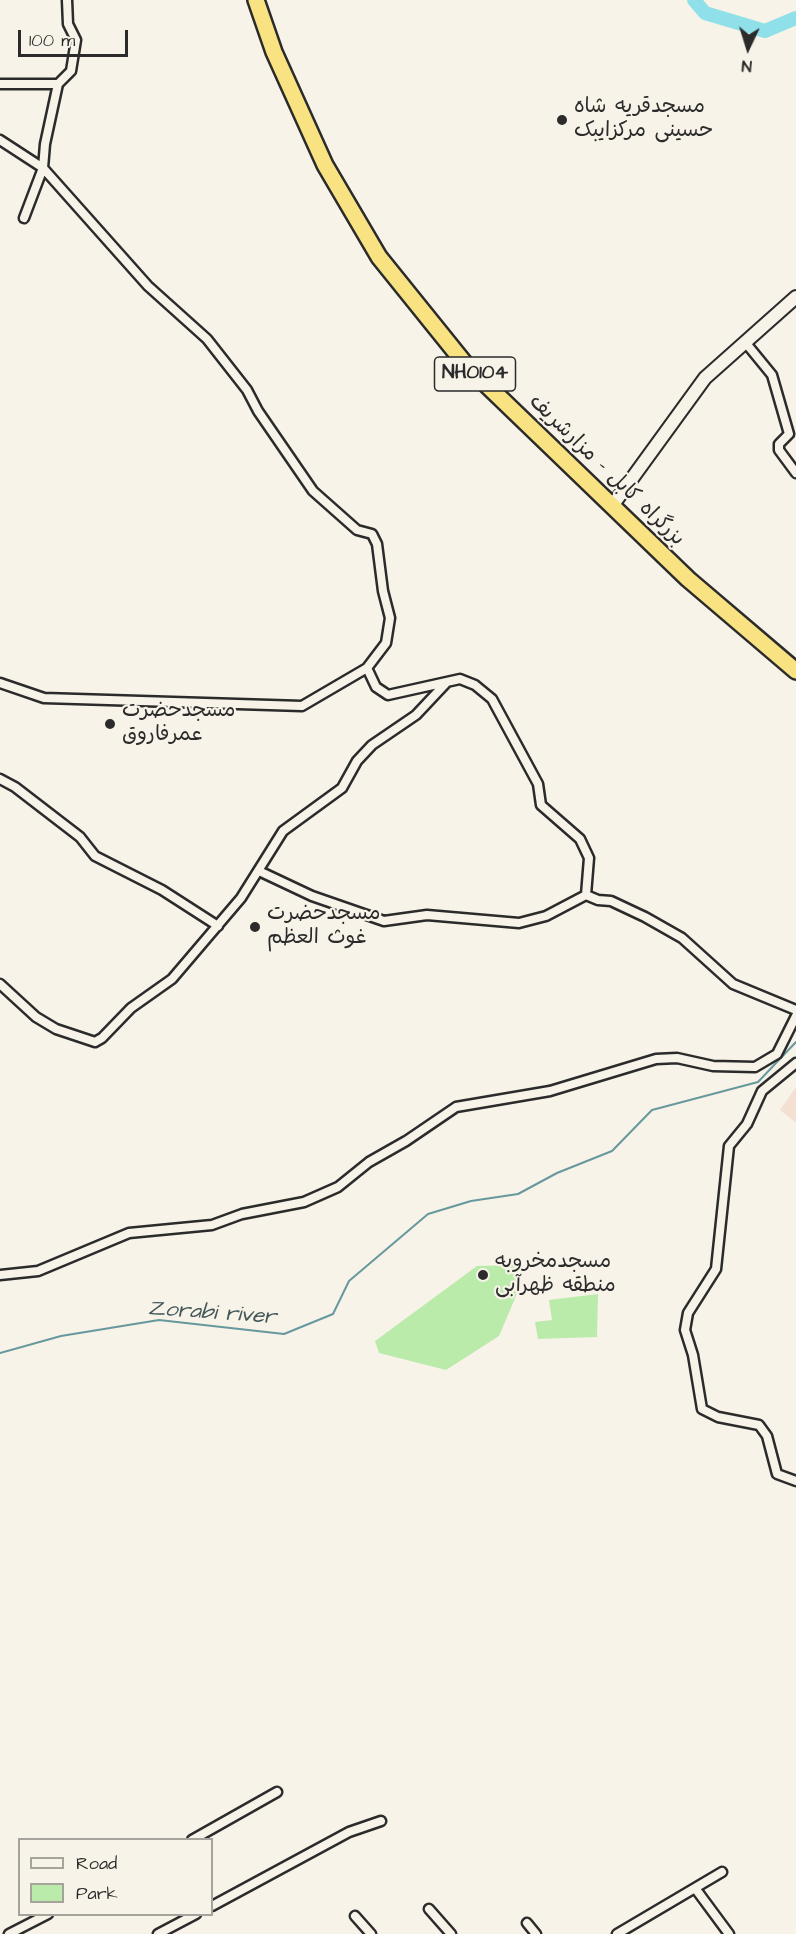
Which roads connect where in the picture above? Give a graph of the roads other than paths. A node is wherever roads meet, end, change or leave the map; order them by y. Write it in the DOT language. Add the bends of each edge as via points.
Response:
graph roads {
  1 [pos="67,0"];
  2 [pos="256,0"];
  3 [pos="0,84"];
  4 [pos="58,84"];
  5 [pos="0,141"];
  6 [pos="43,168"];
  7 [pos="24,218"];
  8 [pos="796,297"];
  9 [pos="745,342"];
  10 [pos="796,472"];
  11 [pos="612,506"];
  12 [pos="368,668"];
  13 [pos="796,671"];
  14 [pos="448,681"];
  15 [pos="0,683"];
  16 [pos="0,779"];
  17 [pos="259,871"];
  18 [pos="586,895"];
  19 [pos="219,926"];
  20 [pos="0,984"];
  21 [pos="796,1010"];
  22 [pos="796,1017"];
  23 [pos="796,1063"];
  24 [pos="0,1275"];
  25 [pos="796,1481"];
  26 [pos="277,1792"];
  27 [pos="381,1821"];
  28 [pos="194,1838"];
  29 [pos="722,1872"];
  30 [pos="695,1888"];
  31 [pos="213,1905"];
  32 [pos="429,1909"];
  33 [pos="44,1916"];
  34 [pos="192,1916"];
  35 [pos="355,1916"];
  36 [pos="526,1923"];
  37 [pos="12,1933"];
  38 [pos="158,1934"];
  39 [pos="371,1934"];
  40 [pos="451,1934"];
  41 [pos="536,1934"];
  42 [pos="617,1934"];
  43 [pos="729,1934"];
  1 -- 4 [label="street" via="68,24 76,40 71,71"];
  2 -- 11 [label="highway, بزرگراه کابل - مزارشریف / NH0104" via="274,52 325,165 379,257 466,365"];
  3 -- 4 [label="street"];
  4 -- 6 [label="street"];
  5 -- 6 [label="street"];
  6 -- 7 [label="street"];
  6 -- 12 [label="street" via="148,286 207,339 247,390 313,491 357,530 372,534 390,618 386,643"];
  8 -- 9 [label="street"];
  9 -- 10 [label="street" via="772,375 789,434 779,444 779,450"];
  9 -- 11 [label="street" via="705,378"];
  11 -- 13 [label="highway, بزرگراه کابل - مزارشریف / NH0104" via="697,587"];
  12 -- 14 [label="street" via="376,687 388,695"];
  12 -- 15 [label="street" via="302,706 44,698"];
  14 -- 17 [label="street" via="416,716 372,744 342,788 283,831"];
  14 -- 18 [label="street" via="460,679 475,685 492,699 538,784 541,805 580,839 589,858"];
  16 -- 19 [label="street" via="80,837 95,856 162,890"];
  17 -- 18 [label="street" via="312,896 384,921 427,915 519,923 546,916"];
  17 -- 19 [label="street"];
  18 -- 21 [label="street" via="611,901 645,917 682,938 733,984"];
  19 -- 20 [label="street" via="172,980 131,1008 95,1042 56,1029 36,1017"];
  22 -- 24 [label="street" via="777,1054 754,1067 656,1059 550,1091 456,1107 369,1162 338,1187 303,1202 242,1214 212,1225 129,1233 38,1271"];
  23 -- 25 [label="street" via="762,1091 747,1124 729,1146 716,1269 688,1313 685,1330 702,1409 718,1417 759,1425 777,1474"];
  26 -- 28 [label="street"];
  27 -- 31 [label="street" via="350,1832"];
  29 -- 30 [label="street"];
  30 -- 42 [label="street"];
  30 -- 43 [label="street"];
  32 -- 40 [label="street"];
  33 -- 37 [label="street"];
  34 -- 38 [label="street"];
  35 -- 39 [label="street"];
  36 -- 41 [label="street"];
}
